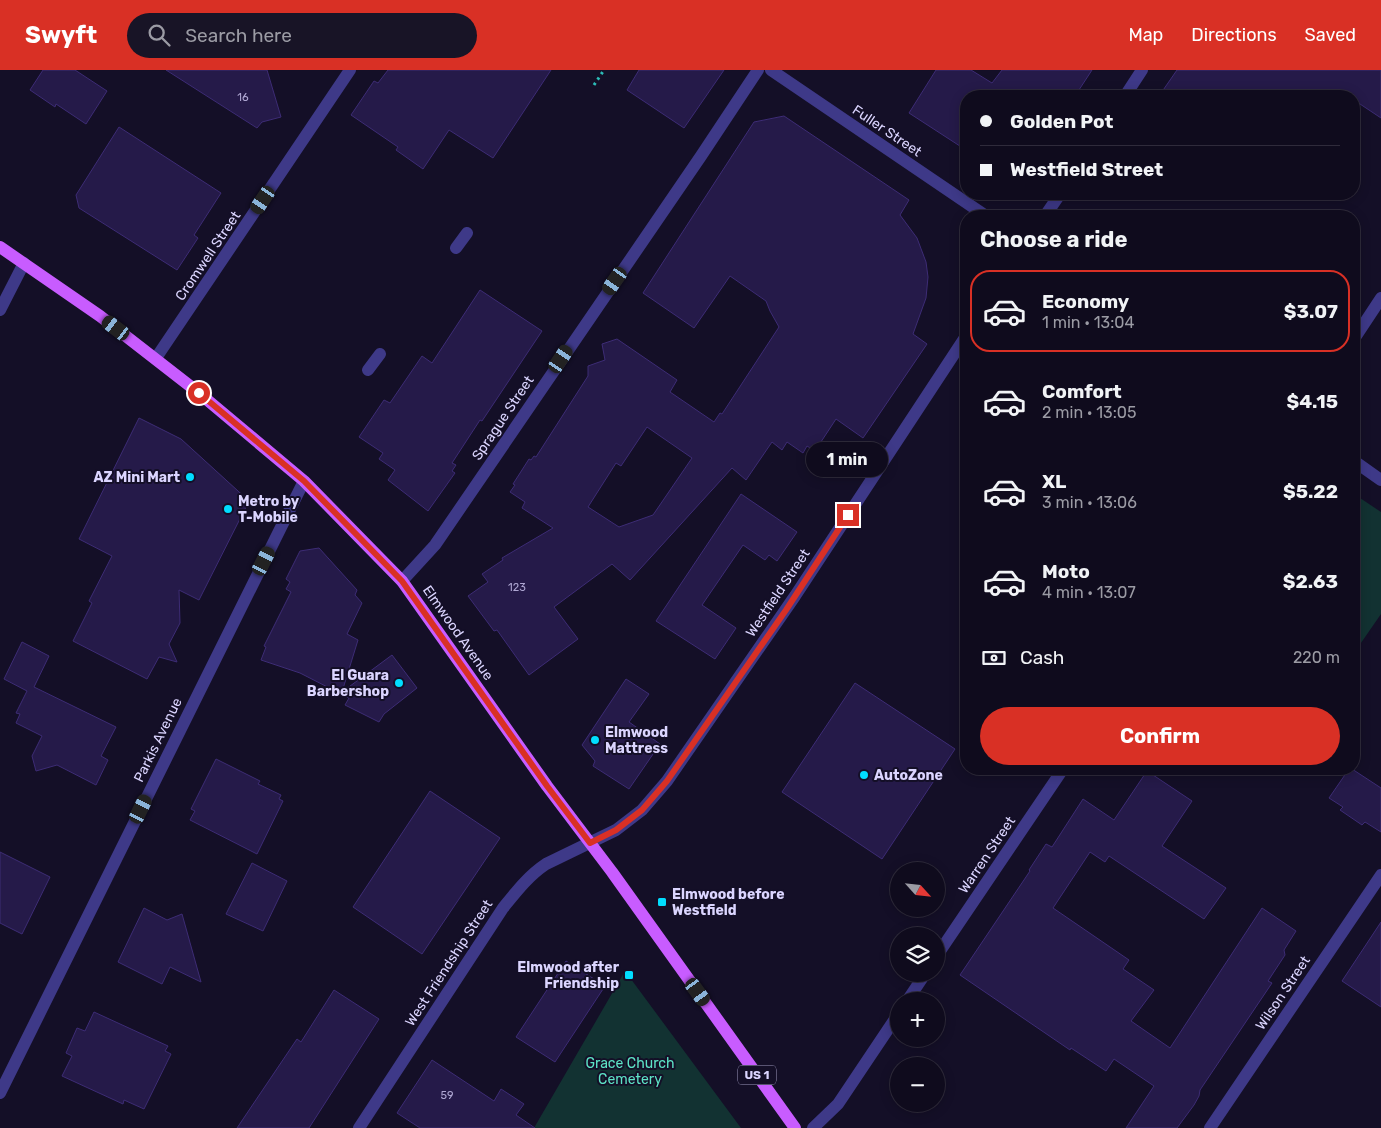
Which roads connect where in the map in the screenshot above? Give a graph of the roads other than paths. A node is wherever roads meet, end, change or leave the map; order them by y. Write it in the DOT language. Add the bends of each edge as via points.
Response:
graph roads {
  1 [pos="350,70"];
  2 [pos="758,70"];
  3 [pos="771,70"];
  4 [pos="1142,70"];
  5 [pos="1129,90"];
  6 [pos="960,198"];
  7 [pos="962,200"];
  8 [pos="977,210"];
  9 [pos="467,233"];
  10 [pos="0,247"];
  11 [pos="456,248"];
  12 [pos="24,263"];
  13 [pos="1381,298"];
  14 [pos="0,310"];
  15 [pos="1360,330"];
  16 [pos="960,345"];
  17 [pos="380,354"];
  18 [pos="156,358"];
  19 [pos="368,370"];
  20 [pos="1360,466"];
  21 [pos="1381,480"];
  22 [pos="304,481"];
  23 [pos="402,581"];
  24 [pos="1059,775"];
  25 [pos="590,843"];
  26 [pos="1381,875"];
  27 [pos="945,944"];
  28 [pos="890,1026"];
  29 [pos="0,1093"];
  30 [pos="360,1128"];
  31 [pos="795,1128"];
  32 [pos="814,1128"];
  33 [pos="1210,1128"];
  1 -- 18 [label="street, Cromwell Street"];
  2 -- 23 [label="street, Sprague Street" via="435,545"];
  3 -- 6 [label="street, Fuller Street"];
  4 -- 5 [label="street"];
  7 -- 8 [label="street, Fuller Street"];
  9 -- 11 [label="street"];
  10 -- 12 [label="main road, Elmwood Avenue / US 1"];
  12 -- 14 [label="street"];
  12 -- 18 [label="main road, Elmwood Avenue / US 1"];
  13 -- 15 [label="street"];
  16 -- 25 [label="street, Westfield Street" via="795,596 667,781 642,810 616,830"];
  17 -- 19 [label="street"];
  18 -- 22 [label="main road, Elmwood Avenue / US 1"];
  20 -- 21 [label="street"];
  22 -- 23 [label="main road, Elmwood Avenue / US 1"];
  22 -- 29 [label="street, Parkis Avenue"];
  23 -- 25 [label="main road, Elmwood Avenue / US 1"];
  24 -- 27 [label="street, Warren Street"];
  25 -- 30 [label="street, West Friendship Street" via="546,864 518,888"];
  25 -- 31 [label="main road, Elmwood Avenue / US 1"];
  26 -- 33 [label="street, Wilson Street"];
  28 -- 32 [label="street" via="838,1104"];
}
